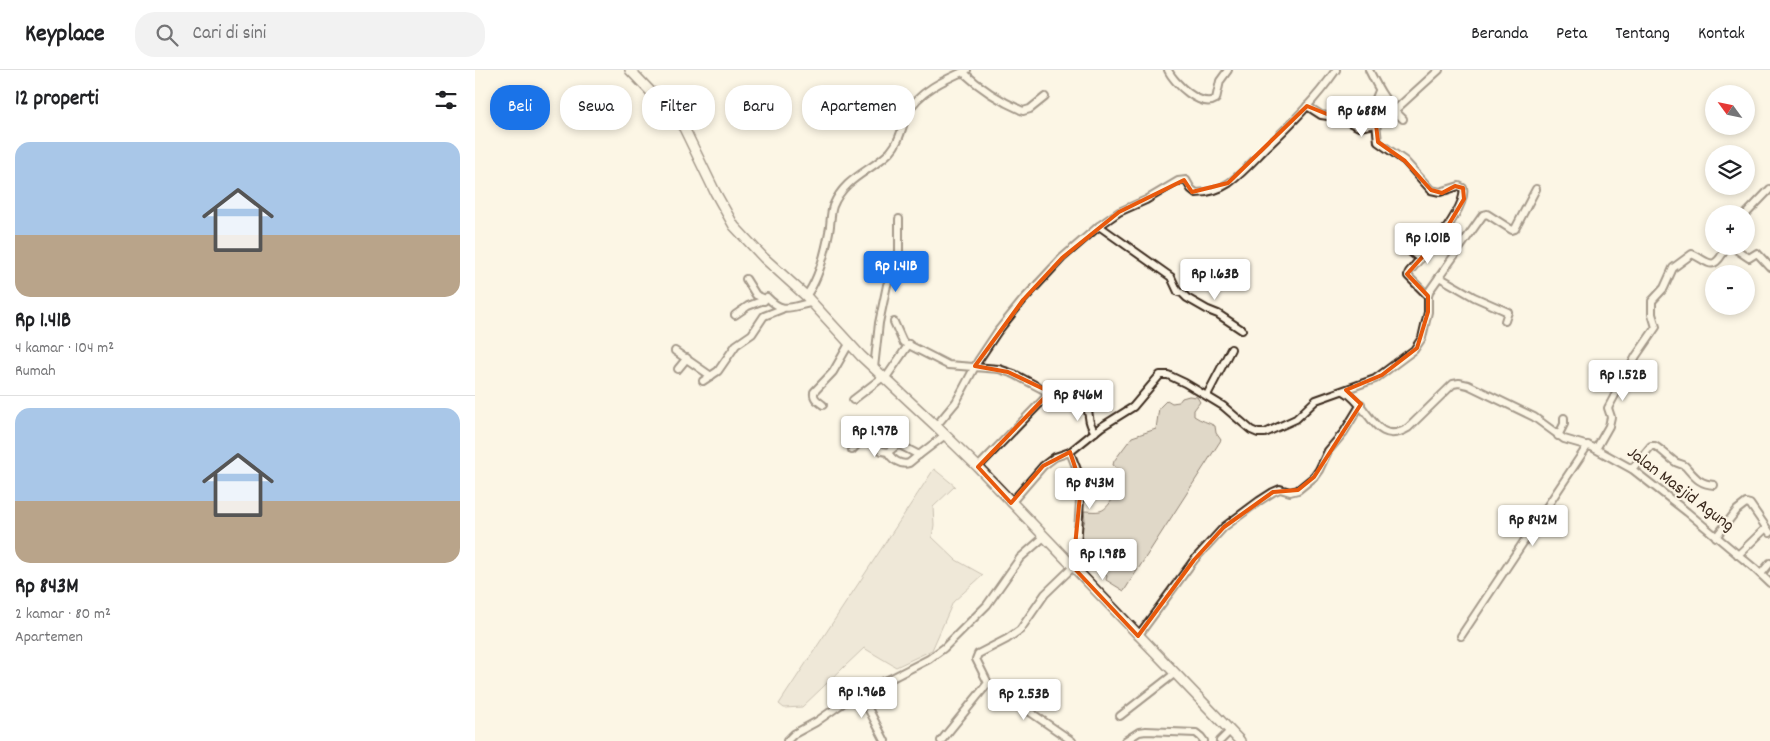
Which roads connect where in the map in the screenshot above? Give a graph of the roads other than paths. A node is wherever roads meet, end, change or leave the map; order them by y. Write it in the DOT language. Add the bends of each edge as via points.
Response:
graph roads {
  1 [pos="630,70"];
  2 [pos="1168,70"];
  3 [pos="1228,70"];
  4 [pos="1336,70"];
  5 [pos="1369,70"];
  6 [pos="1439,70"];
  7 [pos="965,71"];
  8 [pos="1379,91"];
  9 [pos="1045,96"];
  10 [pos="1307,106"];
  11 [pos="1394,111"];
  12 [pos="1403,119"];
  13 [pos="1376,124"];
  14 [pos="1536,189"];
  15 [pos="1770,189"];
  16 [pos="1755,205"];
  17 [pos="899,219"];
  18 [pos="1099,226"];
  19 [pos="1406,248"];
  20 [pos="1755,254"];
  21 [pos="1720,255"];
  22 [pos="1419,259"];
  23 [pos="1770,267"];
  24 [pos="1439,277"];
  25 [pos="746,279"];
  26 [pos="1428,296"];
  27 [pos="764,300"];
  28 [pos="808,300"];
  29 [pos="782,309"];
  30 [pos="735,315"];
  31 [pos="1505,321"];
  32 [pos="894,322"];
  33 [pos="1243,330"];
  34 [pos="849,344"];
  35 [pos="909,344"];
  36 [pos="1231,349"];
  37 [pos="675,351"];
  38 [pos="687,358"];
  39 [pos="975,366"];
  40 [pos="874,368"];
  41 [pos="678,369"];
  42 [pos="711,376"];
  43 [pos="884,378"];
  44 [pos="703,381"];
  45 [pos="1344,391"];
  46 [pos="1207,395"];
  47 [pos="1074,399"];
  48 [pos="853,400"];
  49 [pos="1361,404"];
  50 [pos="823,405"];
  51 [pos="1564,418"];
  52 [pos="936,426"];
  53 [pos="1095,432"];
  54 [pos="945,435"];
  55 [pos="1557,436"];
  56 [pos="1588,445"];
  57 [pos="1596,449"];
  58 [pos="852,450"];
  59 [pos="888,452"];
  60 [pos="1070,452"];
  61 [pos="919,455"];
  62 [pos="978,467"];
  63 [pos="1633,469"];
  64 [pos="1715,485"];
  65 [pos="1011,502"];
  66 [pos="1768,530"];
  67 [pos="1044,537"];
  68 [pos="1716,537"];
  69 [pos="1738,554"];
  70 [pos="1770,563"];
  71 [pos="1073,567"];
  72 [pos="1761,574"];
  73 [pos="1770,584"];
  74 [pos="1138,636"];
  75 [pos="1461,636"];
  76 [pos="1174,674"];
  77 [pos="988,682"];
  78 [pos="864,690"];
  79 [pos="1120,716"];
  80 [pos="1230,731"];
  81 [pos="787,741"];
  82 [pos="885,741"];
  83 [pos="941,741"];
  84 [pos="1072,741"];
  85 [pos="1125,741"];
  86 [pos="1204,741"];
  87 [pos="1219,741"];
  88 [pos="1240,741"];
  1 -- 28 [label="main road" via="684,128 734,226"];
  2 -- 3 [label="street" via="1185,90 1206,102 1215,98 1220,81"];
  4 -- 10 [label="street"];
  5 -- 8 [label="street"];
  6 -- 11 [label="street"];
  7 -- 9 [label="street" via="982,89 1023,111"];
  7 -- 28 [label="street" via="918,98 907,114 895,146 843,189 833,205 825,247"];
  8 -- 11 [label="street"];
  8 -- 13 [label="street" via="1374,103"];
  10 -- 13 [label="street" via="1321,115 1341,118 1359,128"];
  10 -- 18 [label="street" via="1241,174 1228,183 1196,192 1184,180 1119,212"];
  11 -- 12 [label="street"];
  13 -- 22 [label="street" via="1379,142 1405,161 1431,190 1440,192 1455,186 1463,188 1464,199 1443,234"];
  14 -- 24 [label="street" via="1515,230 1485,214"];
  15 -- 16 [label="street"];
  17 -- 40 [label="street" via="899,258 887,285"];
  18 -- 33 [label="street" via="1169,275 1178,292"];
  18 -- 39 [label="street" via="1023,300"];
  19 -- 22 [label="street"];
  20 -- 23 [label="street"];
  21 -- 57 [label="street" via="1714,263 1706,263 1692,254 1671,270 1664,288 1653,301 1656,327 1608,408 1609,426"];
  22 -- 26 [label="street" via="1409,276"];
  24 -- 26 [label="street"];
  24 -- 31 [label="street" via="1507,311"];
  25 -- 27 [label="street" via="756,295"];
  26 -- 45 [label="street" via="1428,312 1417,348 1382,375"];
  27 -- 29 [label="street" via="767,297"];
  27 -- 30 [label="street"];
  28 -- 29 [label="street"];
  28 -- 34 [label="main road"];
  29 -- 42 [label="street" via="764,316 752,334 739,342 720,370"];
  32 -- 35 [label="street" via="903,342"];
  34 -- 40 [label="main road"];
  34 -- 50 [label="street" via="833,372 814,392"];
  35 -- 39 [label="street" via="950,366"];
  35 -- 43 [label="street"];
  36 -- 46 [label="street"];
  37 -- 38 [label="street"];
  38 -- 41 [label="street"];
  38 -- 42 [label="street"];
  39 -- 52 [label="street" via="956,402"];
  39 -- 62 [label="street" via="1008,372 1045,389 1047,393"];
  40 -- 43 [label="main road"];
  42 -- 44 [label="street"];
  43 -- 48 [label="street"];
  43 -- 52 [label="main road"];
  45 -- 46 [label="street" via="1316,400 1291,422 1262,433 1251,430"];
  45 -- 49 [label="street, Jalan Masjid Agung"];
  46 -- 53 [label="street" via="1168,375 1160,375 1133,407"];
  47 -- 53 [label="street" via="1086,406 1089,424"];
  49 -- 55 [label="street, Jalan Masjid Agung" via="1379,429 1388,434 1397,433 1418,420 1449,387 1467,384 1528,413"];
  49 -- 74 [label="street" via="1314,477 1298,490 1273,492 1224,527 1194,560"];
  51 -- 55 [label="street"];
  52 -- 54 [label="main road"];
  53 -- 60 [label="street"];
  54 -- 61 [label="street"];
  54 -- 62 [label="main road"];
  55 -- 56 [label="street, Jalan Masjid Agung"];
  56 -- 57 [label="street, Jalan Masjid Agung"];
  56 -- 75 [label="street"];
  57 -- 63 [label="street, Jalan Masjid Agung"];
  58 -- 59 [label="street" via="864,437"];
  59 -- 61 [label="street" via="900,445"];
  59 -- 61 [label="street" via="896,461 903,463"];
  60 -- 65 [label="street" via="1043,466"];
  60 -- 71 [label="street" via="1081,485 1077,558"];
  62 -- 65 [label="main road"];
  63 -- 64 [label="street" via="1651,446 1655,446 1674,462 1683,465 1699,482"];
  63 -- 68 [label="street, Jalan Masjid Agung"];
  65 -- 67 [label="main road"];
  66 -- 68 [label="street" via="1746,503"];
  66 -- 69 [label="street"];
  67 -- 71 [label="main road"];
  67 -- 78 [label="street" via="1021,558 987,605 944,648 891,680"];
  68 -- 69 [label="street, Jalan Masjid Agung"];
  69 -- 72 [label="street, Jalan Masjid Agung"];
  70 -- 72 [label="street"];
  71 -- 74 [label="main road"];
  71 -- 77 [label="street" via="1045,594 1020,630 978,654 976,659"];
  72 -- 73 [label="street, Jalan Masjid Agung"];
  74 -- 76 [label="main road"];
  76 -- 79 [label="street"];
  76 -- 80 [label="main road"];
  77 -- 83 [label="street"];
  77 -- 84 [label="street"];
  78 -- 81 [label="street"];
  78 -- 82 [label="street"];
  80 -- 87 [label="street"];
  80 -- 88 [label="main road"];
  85 -- 86 [label="street" via="1146,731 1196,733"];
}
